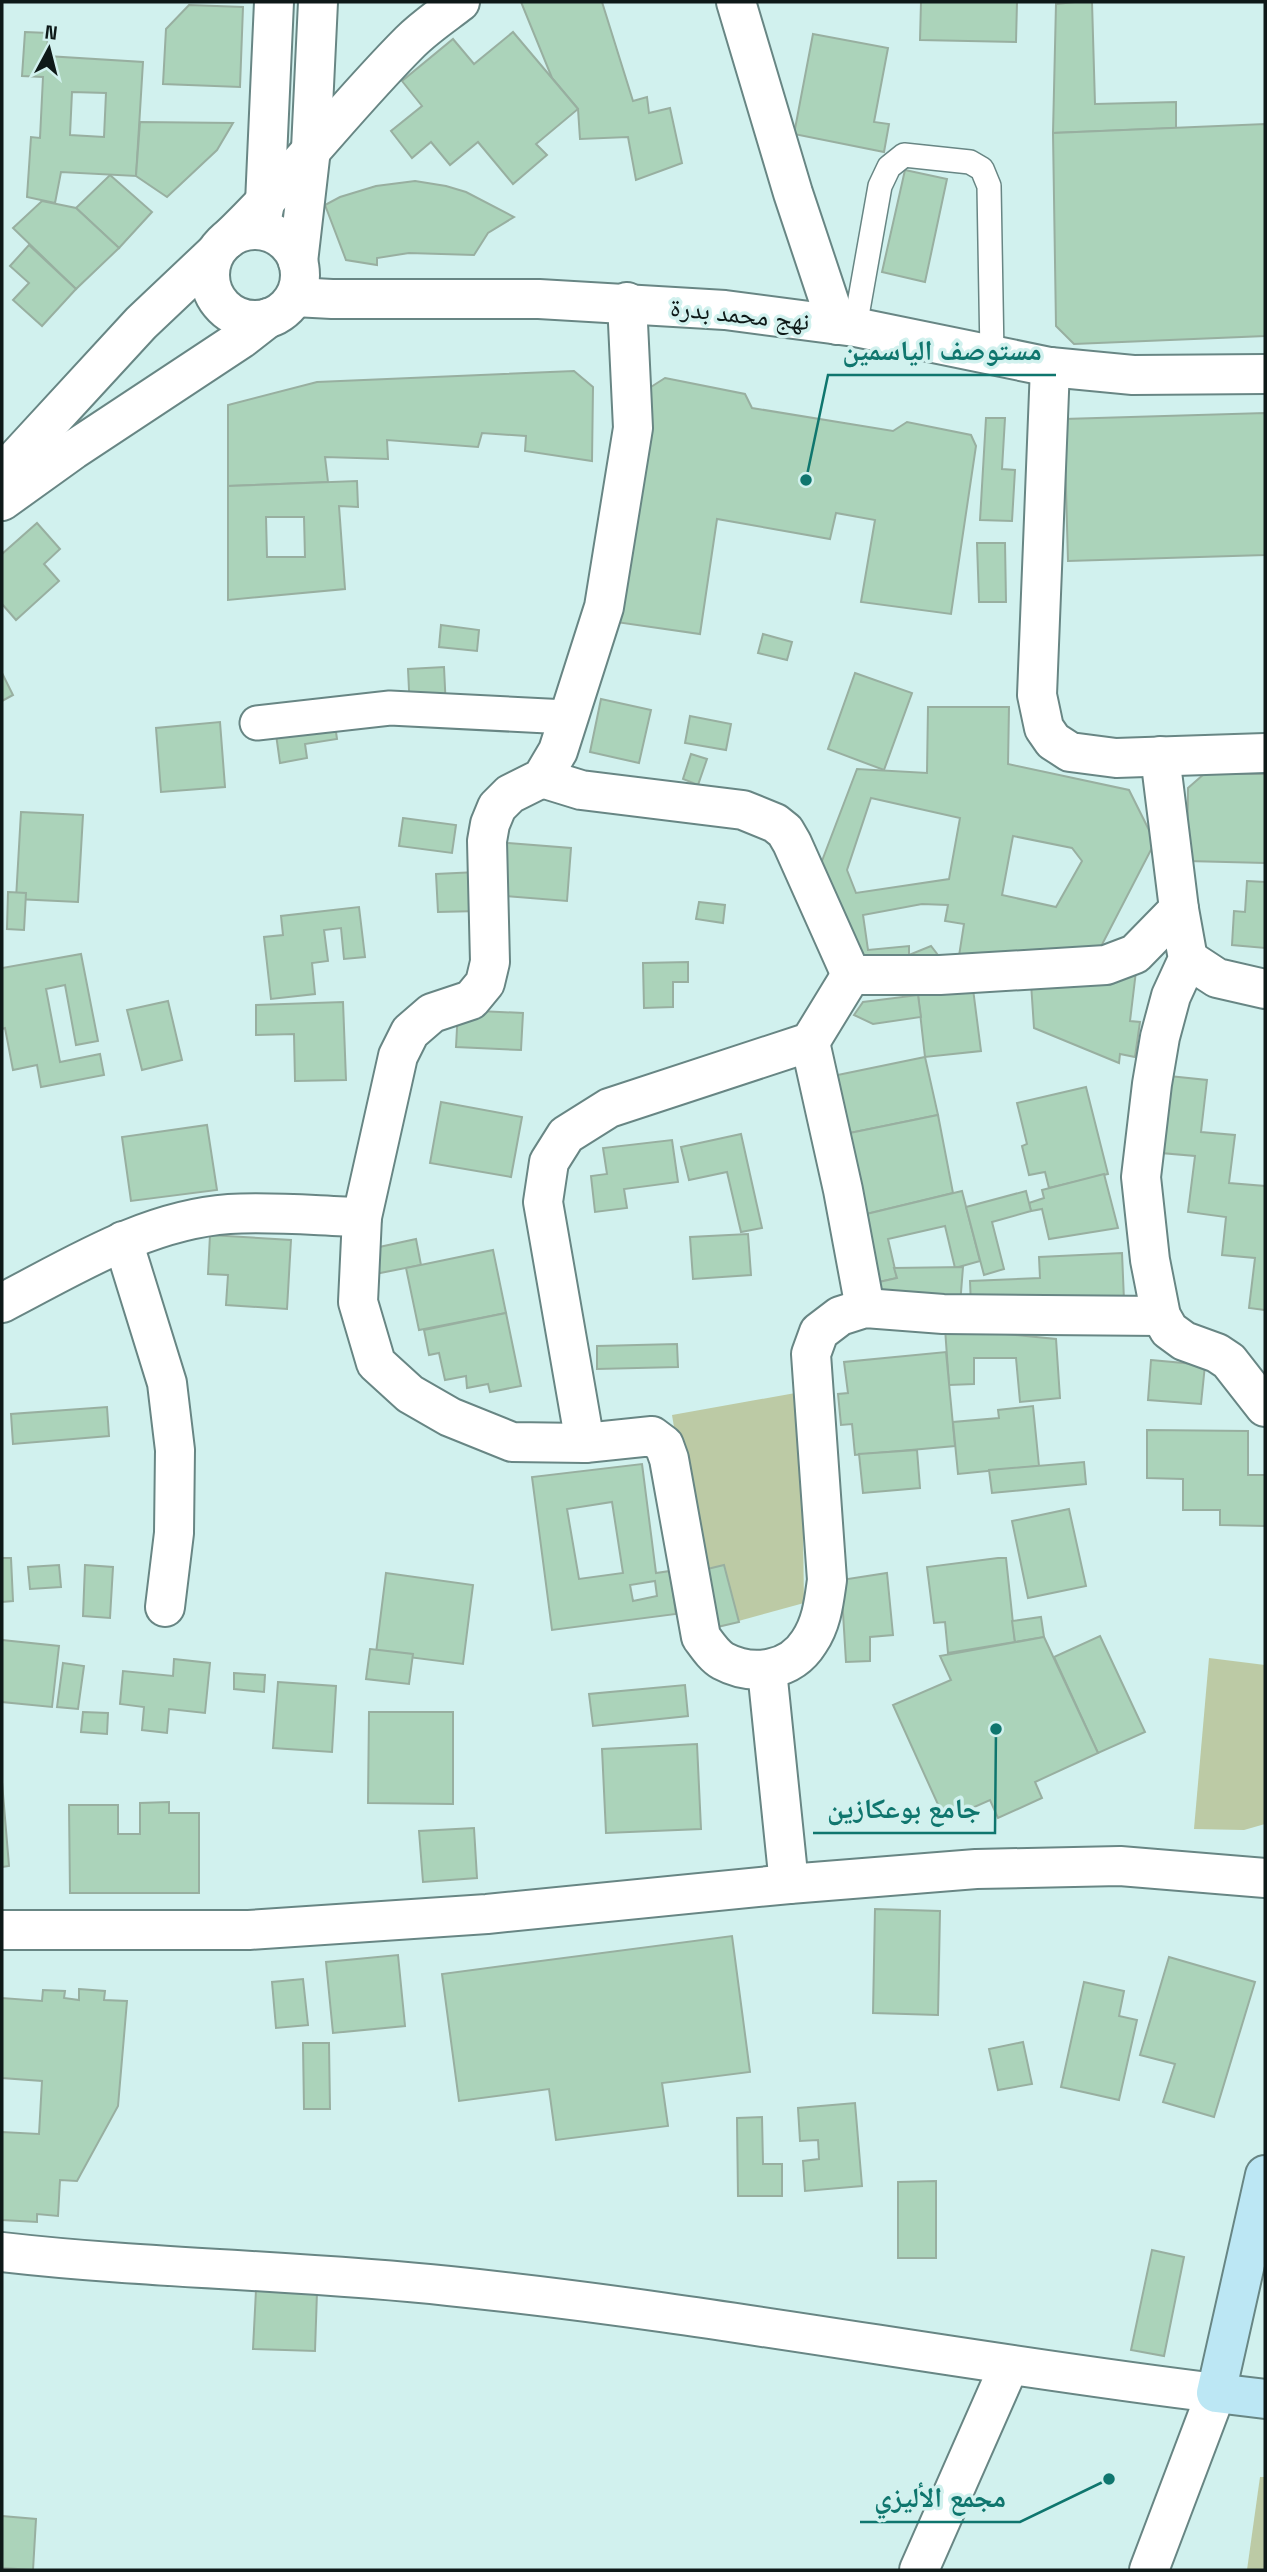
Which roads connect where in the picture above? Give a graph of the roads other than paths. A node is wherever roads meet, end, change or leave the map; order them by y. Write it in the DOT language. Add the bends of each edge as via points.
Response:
graph roads {
  1 [pos="274,2"];
  2 [pos="318,2"];
  3 [pos="460,2"];
  4 [pos="736,2"];
  5 [pos="311,149"];
  6 [pos="242,231"];
  7 [pos="287,292"];
  8 [pos="628,302"];
  9 [pos="846,326"];
  10 [pos="992,355"];
  11 [pos="1049,368"];
  12 [pos="1265,374"];
  13 [pos="14,463"];
  14 [pos="2,501"];
  15 [pos="568,716"];
  16 [pos="257,723"];
  17 [pos="1265,753"];
  18 [pos="1160,756"];
  19 [pos="542,778"];
  20 [pos="1179,909"];
  21 [pos="1188,959"];
  22 [pos="851,975"];
  23 [pos="1265,989"];
  24 [pos="810,1042"];
  25 [pos="362,1217"];
  26 [pos="123,1241"];
  27 [pos="2,1303"];
  28 [pos="865,1308"];
  29 [pos="1161,1316"];
  30 [pos="1265,1407"];
  31 [pos="586,1443"];
  32 [pos="165,1607"];
  33 [pos="767,1670"];
  34 [pos="1265,1878"];
  35 [pos="789,1884"];
  36 [pos="2,1930"];
  37 [pos="1265,2175"];
  38 [pos="2,2252"];
  39 [pos="1009,2366"];
  40 [pos="1216,2393"];
  41 [pos="1265,2399"];
  42 [pos="919,2570"];
  43 [pos="1149,2570"];
  1 -- 6 [label="street"];
  2 -- 5 [label="street"];
  3 -- 5 [label="street" via="411,41"];
  4 -- 9 [label="street" via="793,193"];
  5 -- 6 [label="street"];
  5 -- 7 [label="street"];
  6 -- 7 [label="street" via="276,235 290,247"];
  6 -- 7 [label="street" via="210,270 220,303 250,320"];
  6 -- 13 [label="street" via="141,323"];
  7 -- 8 [label="street, نهج محمد بدرة"];
  7 -- 13 [label="street" via="241,340"];
  8 -- 9 [label="street, نهج محمد بدرة"];
  8 -- 15 [label="street" via="633,428 604,607"];
  9 -- 10 [label="street, نهج محمد بدرة"];
  9 -- 10 [label="lane" via="880,186 889,167 904,155 970,162 982,169 989,186"];
  10 -- 11 [label="street, نهج محمد بدرة"];
  11 -- 12 [label="street, نهج محمد بدرة" via="1133,375"];
  11 -- 18 [label="street" via="1037,695 1044,728 1070,752 1116,758"];
  13 -- 14 [label="street"];
  15 -- 16 [label="street" via="390,708"];
  15 -- 19 [label="street" via="558,751"];
  17 -- 18 [label="street"];
  18 -- 20 [label="street"];
  19 -- 22 [label="street" via="581,790 743,810 775,823 792,843"];
  19 -- 25 [label="street" via="510,794 497,807 490,824 490,962 485,983 471,1000 432,1013 410,1032 398,1056"];
  20 -- 21 [label="street"];
  20 -- 22 [label="street" via="1135,954 1106,965"];
  21 -- 23 [label="street" via="1217,978"];
  21 -- 29 [label="street" via="1160,1037 1141,1177"];
  22 -- 24 [label="street"];
  24 -- 28 [label="street"];
  24 -- 31 [label="street" via="609,1108 566,1135 549,1162 543,1202"];
  25 -- 26 [label="street" via="229,1214 172,1224"];
  25 -- 31 [label="street" via="358,1302 376,1363 410,1394 450,1417 512,1442"];
  26 -- 27 [label="street"];
  26 -- 32 [label="street" via="167,1383 175,1450 174,1533"];
  28 -- 29 [label="street" via="943,1314"];
  28 -- 33 [label="street" via="840,1317 819,1332 811,1354 827,1580 822,1614 810,1641 795,1660"];
  29 -- 30 [label="street" via="1176,1336 1230,1361"];
  31 -- 33 [label="street" via="652,1436 664,1444 701,1637 720,1660 743,1669"];
  33 -- 35 [label="street"];
  34 -- 35 [label="street" via="1120,1866 976,1869"];
  35 -- 36 [label="street" via="487,1914 249,1930"];
  37 -- 40 [label="main road"];
  38 -- 39 [label="street" via="472,2288 703,2318"];
  39 -- 40 [label="street"];
  39 -- 42 [label="street"];
  40 -- 41 [label="main road"];
  40 -- 43 [label="street"];
}
